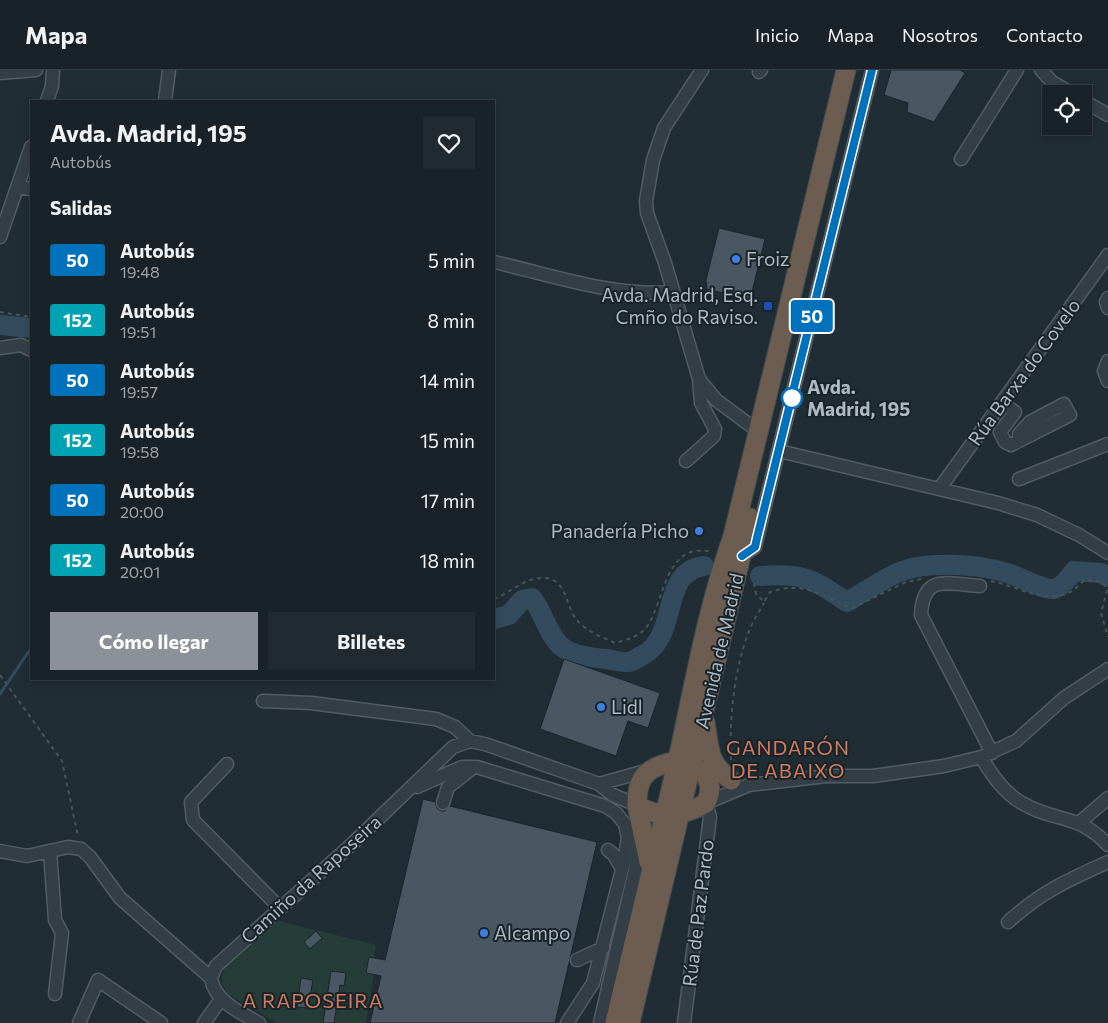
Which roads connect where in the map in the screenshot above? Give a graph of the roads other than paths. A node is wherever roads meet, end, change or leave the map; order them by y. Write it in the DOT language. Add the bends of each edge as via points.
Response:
graph roads {
  1 [pos="36,70"];
  2 [pos="53,70"];
  3 [pos="169,70"];
  4 [pos="702,70"];
  5 [pos="846,70"];
  6 [pos="859,70"];
  7 [pos="872,70"];
  8 [pos="1017,70"];
  9 [pos="1038,71"];
  10 [pos="0,73"];
  11 [pos="1057,85"];
  12 [pos="47,100"];
  13 [pos="165,100"];
  14 [pos="1092,106"];
  15 [pos="1108,116"];
  16 [pos="30,150"];
  17 [pos="961,159"];
  18 [pos="18,187"];
  19 [pos="30,189"];
  20 [pos="0,237"];
  21 [pos="495,262"];
  22 [pos="1106,264"];
  23 [pos="673,292"];
  24 [pos="1108,298"];
  25 [pos="1108,308"];
  26 [pos="0,348"];
  27 [pos="30,350"];
  28 [pos="1108,361"];
  29 [pos="699,379"];
  30 [pos="1108,380"];
  31 [pos="1002,403"];
  32 [pos="758,431"];
  33 [pos="1020,440"];
  34 [pos="1108,444"];
  35 [pos="779,451"];
  36 [pos="686,461"];
  37 [pos="1019,479"];
  38 [pos="940,488"];
  39 [pos="1108,553"];
  40 [pos="734,556"];
  41 [pos="980,586"];
  42 [pos="1108,669"];
  43 [pos="263,701"];
  44 [pos="696,711"];
  45 [pos="470,741"];
  46 [pos="711,754"];
  47 [pos="987,755"];
  48 [pos="227,764"];
  49 [pos="477,767"];
  50 [pos="651,769"];
  51 [pos="740,782"];
  52 [pos="700,783"];
  53 [pos="599,784"];
  54 [pos="408,791"];
  55 [pos="1108,798"];
  56 [pos="443,803"];
  57 [pos="637,805"];
  58 [pos="672,814"];
  59 [pos="1080,822"];
  60 [pos="642,827"];
  61 [pos="1108,845"];
  62 [pos="673,846"];
  63 [pos="608,850"];
  64 [pos="50,851"];
  65 [pos="0,852"];
  66 [pos="1108,862"];
  67 [pos="622,869"];
  68 [pos="651,871"];
  69 [pos="280,908"];
  70 [pos="1008,922"];
  71 [pos="603,948"];
  72 [pos="577,960"];
  73 [pos="211,978"];
  74 [pos="55,994"];
  75 [pos="221,999"];
  76 [pos="79,1023"];
  77 [pos="161,1023"];
  78 [pos="204,1023"];
  79 [pos="259,1023"];
  80 [pos="567,1023"];
  81 [pos="600,1023"];
  82 [pos="614,1023"];
  83 [pos="630,1023"];
  84 [pos="684,1023"];
  1 -- 10 [label="street"];
  2 -- 12 [label="street"];
  3 -- 13 [label="street"];
  4 -- 23 [label="street" via="664,128 653,160 646,201"];
  5 -- 32 [label="highway, Avenida de Madrid"];
  6 -- 40 [label="highway, Avenida de Madrid"];
  7 -- 35 [label="street"];
  8 -- 17 [label="street"];
  9 -- 11 [label="street"];
  14 -- 15 [label="street"];
  16 -- 18 [label="street"];
  18 -- 19 [label="street"];
  18 -- 20 [label="street"];
  21 -- 23 [label="street" via="618,290"];
  22 -- 31 [label="street, Rúa Barxa do Covelo"];
  23 -- 29 [label="street"];
  24 -- 25 [label="street"];
  26 -- 27 [label="street" via="21,345"];
  28 -- 30 [label="street" via="1104,371"];
  29 -- 32 [label="street" via="716,400"];
  29 -- 36 [label="street" via="702,403 715,429 714,436"];
  31 -- 33 [label="street" via="1015,412 1000,432 1001,436 1011,445"];
  31 -- 38 [label="street, Rúa Barxa do Covelo"];
  32 -- 40 [label="highway, Avenida de Madrid"];
  34 -- 37 [label="street"];
  35 -- 38 [label="street"];
  35 -- 40 [label="street" via="755,547"];
  38 -- 39 [label="street" via="1037,515"];
  40 -- 44 [label="highway, Avenida de Madrid"];
  41 -- 47 [label="street" via="937,584 928,588 921,600 921,615"];
  42 -- 47 [label="street" via="1064,698 1016,741"];
  43 -- 45 [label="street" via="311,702 436,719 455,727"];
  44 -- 46 [label="highway"];
  44 -- 50 [label="highway"];
  44 -- 52 [label="highway, Avenida de Madrid"];
  45 -- 53 [label="street"];
  45 -- 54 [label="street, Camiño da Raposeira" via="453,747"];
  46 -- 51 [label="highway" via="716,769"];
  46 -- 52 [label="highway"];
  47 -- 51 [label="street" via="944,766 873,776"];
  47 -- 59 [label="street" via="1002,787 1023,804"];
  48 -- 69 [label="street" via="191,802 193,820"];
  49 -- 54 [label="street" via="462,767"];
  49 -- 56 [label="street" via="454,780"];
  49 -- 67 [label="street" via="604,806 616,813 625,824 628,838"];
  50 -- 52 [label="highway" via="667,762"];
  50 -- 53 [label="street"];
  50 -- 57 [label="highway" via="637,787"];
  51 -- 52 [label="street"];
  51 -- 52 [label="street"];
  52 -- 58 [label="highway"];
  52 -- 58 [label="highway"];
  52 -- 62 [label="highway"];
  52 -- 84 [label="street, Rúa de Paz Pardo" via="710,817"];
  53 -- 57 [label="street" via="613,795"];
  54 -- 69 [label="street, Camiño da Raposeira"];
  55 -- 59 [label="street"];
  57 -- 58 [label="highway" via="650,812"];
  57 -- 60 [label="highway"];
  58 -- 62 [label="highway"];
  58 -- 68 [label="highway"];
  59 -- 61 [label="street"];
  60 -- 68 [label="highway"];
  60 -- 81 [label="street"];
  62 -- 83 [label="highway"];
  63 -- 67 [label="street"];
  64 -- 65 [label="street" via="27,856"];
  64 -- 73 [label="street" via="68,847 81,849 120,898"];
  64 -- 74 [label="street" via="55,920 62,933"];
  66 -- 70 [label="street" via="1058,884 1032,900"];
  67 -- 71 [label="street"];
  68 -- 82 [label="highway"];
  69 -- 73 [label="street, Camiño da Raposeira" via="216,966"];
  71 -- 72 [label="street"];
  71 -- 80 [label="street" via="593,983"];
  73 -- 75 [label="street"];
  75 -- 78 [label="street"];
  75 -- 79 [label="street"];
  76 -- 77 [label="street" via="98,980"];
}
